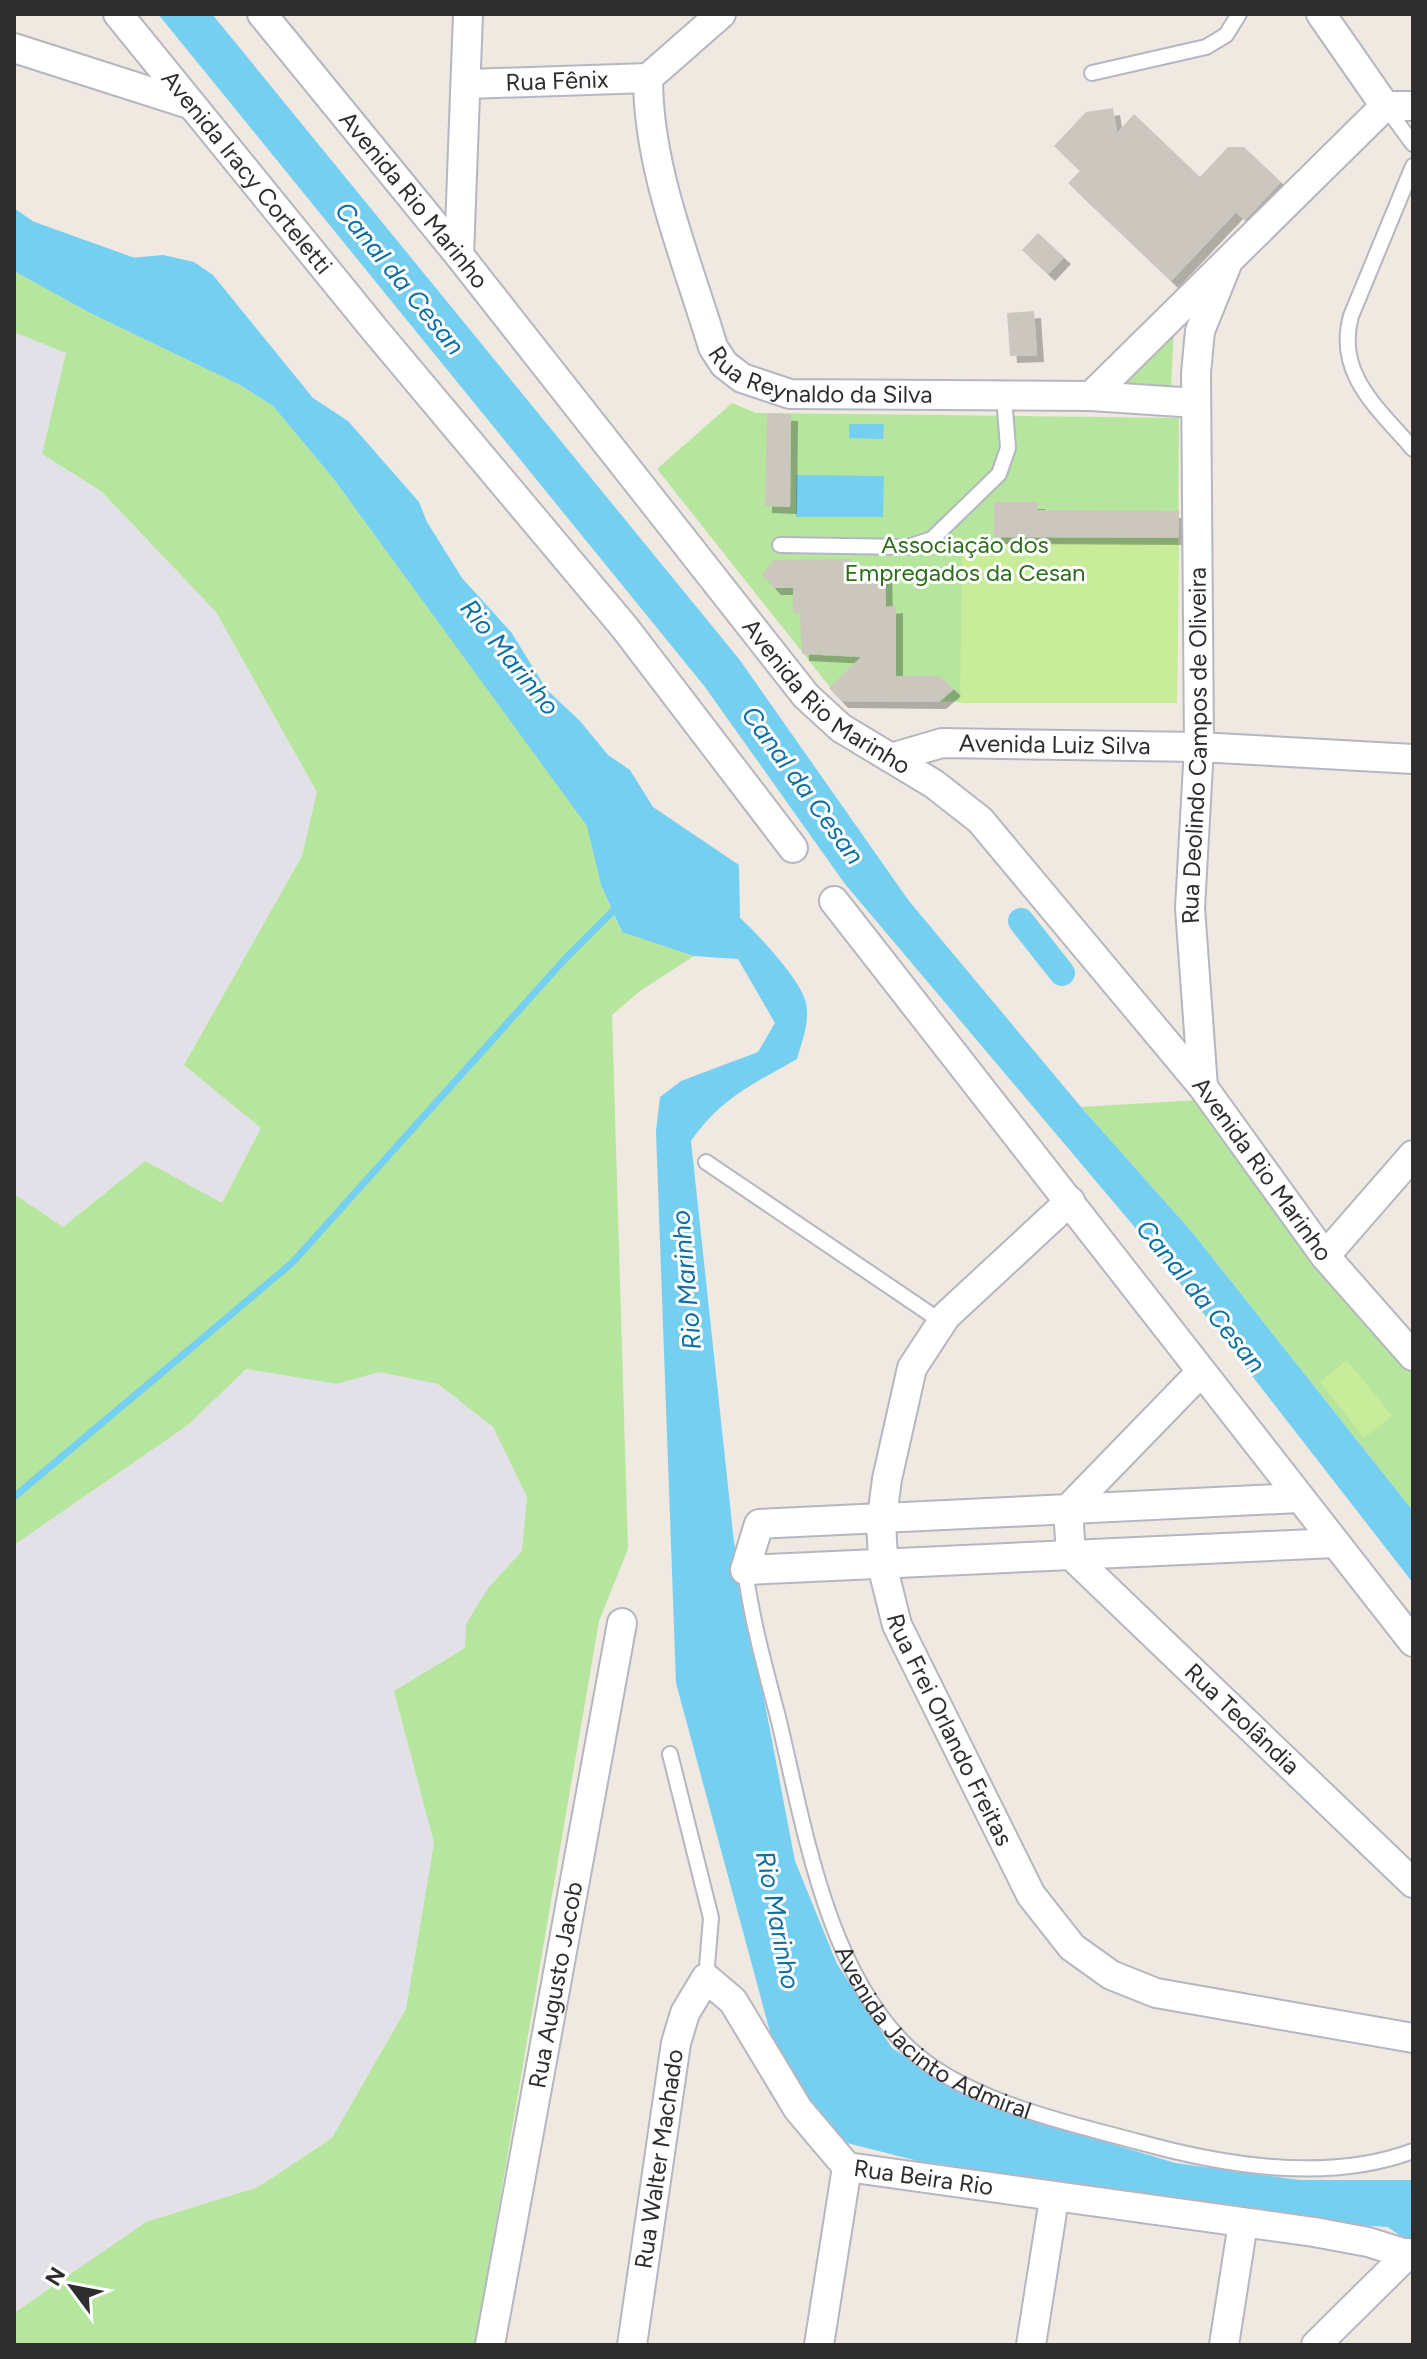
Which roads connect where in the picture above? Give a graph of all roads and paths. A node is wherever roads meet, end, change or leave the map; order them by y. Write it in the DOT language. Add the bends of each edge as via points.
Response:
graph roads {
  1 [pos="118,14"];
  2 [pos="262,14"];
  3 [pos="468,14"];
  4 [pos="721,14"];
  5 [pos="1239,14"];
  6 [pos="1321,14"];
  7 [pos="685,28"];
  8 [pos="14,48"];
  9 [pos="1092,73"];
  10 [pos="648,78"];
  11 [pos="467,84"];
  12 [pos="189,104"];
  13 [pos="1385,106"];
  14 [pos="1413,106"];
  15 [pos="1413,144"];
  16 [pos="1413,166"];
  17 [pos="459,255"];
  18 [pos="1227,264"];
  19 [pos="1004,396"];
  20 [pos="1091,396"];
  21 [pos="1196,403"];
  22 [pos="1413,449"];
  23 [pos="780,545"];
  24 [pos="1199,747"];
  25 [pos="891,758"];
  26 [pos="1413,759"];
  27 [pos="793,848"];
  28 [pos="834,901"];
  29 [pos="1203,1087"];
  30 [pos="1413,1155"];
  31 [pos="706,1162"];
  32 [pos="1070,1201"];
  33 [pos="1325,1256"];
  34 [pos="942,1322"];
  35 [pos="1413,1356"];
  36 [pos="1201,1372"];
  37 [pos="1299,1498"];
  38 [pos="1068,1509"];
  39 [pos="882,1516"];
  40 [pos="1335,1543"];
  41 [pos="1071,1555"];
  42 [pos="883,1563"];
  43 [pos="745,1570"];
  44 [pos="622,1623"];
  45 [pos="1413,1642"];
  46 [pos="670,1754"];
  47 [pos="1413,1883"];
  48 [pos="706,1978"];
  49 [pos="1413,2038"];
  50 [pos="1413,2151"];
  51 [pos="847,2167"];
  52 [pos="1054,2199"];
  53 [pos="1243,2223"];
  54 [pos="1411,2255"];
  55 [pos="490,2345"];
  56 [pos="632,2345"];
  57 [pos="819,2345"];
  58 [pos="1031,2345"];
  59 [pos="1224,2345"];
  60 [pos="1316,2345"];
  1 -- 12 [label="street, Avenida Iracy Corteletti"];
  2 -- 17 [label="street, Avenida Rio Marinho"];
  3 -- 11 [label="street"];
  4 -- 7 [label="street"];
  5 -- 9 [label="lane" via="1226,35 1206,47"];
  6 -- 13 [label="street"];
  7 -- 10 [label="street"];
  8 -- 12 [label="street"];
  10 -- 11 [label="street, Rua Fênix"];
  10 -- 19 [label="street, Rua Reynaldo da Silva" via="656,159 713,347 724,364 742,378 790,394"];
  11 -- 17 [label="street"];
  12 -- 27 [label="street, Avenida Iracy Corteletti" via="625,628"];
  13 -- 14 [label="street"];
  13 -- 15 [label="lane"];
  13 -- 18 [label="street"];
  16 -- 22 [label="lane" via="1351,316 1346,342 1355,381"];
  17 -- 25 [label="street, Avenida Rio Marinho" via="806,696 841,728"];
  18 -- 20 [label="street"];
  18 -- 21 [label="street, Rua Deolindo Campos de Oliveira" via="1200,331"];
  19 -- 20 [label="street, Rua Reynaldo da Silva"];
  19 -- 23 [label="lane" via="1008,448 999,474 932,539 908,547"];
  20 -- 21 [label="street, Rua Reynaldo da Silva"];
  21 -- 24 [label="street, Rua Deolindo Campos de Oliveira"];
  24 -- 25 [label="street, Avenida Luiz Silva" via="942,743"];
  24 -- 26 [label="street, Avenida Luiz Silva"];
  24 -- 29 [label="street, Rua Deolindo Campos de Oliveira" via="1190,908"];
  25 -- 29 [label="street, Avenida Rio Marinho" via="980,820"];
  28 -- 32 [label="street"];
  29 -- 33 [label="street, Avenida Rio Marinho"];
  30 -- 33 [label="street"];
  31 -- 34 [label="lane"];
  32 -- 34 [label="street, Rua Frei Orlando Freitas"];
  32 -- 36 [label="street"];
  33 -- 35 [label="street, Avenida Rio Marinho"];
  34 -- 39 [label="street, Rua Frei Orlando Freitas" via="921,1350 905,1386"];
  36 -- 37 [label="street"];
  36 -- 38 [label="street"];
  37 -- 38 [label="street, Avenida Jacinto Admiral"];
  37 -- 40 [label="street"];
  38 -- 39 [label="street, Avenida Jacinto Admiral"];
  38 -- 41 [label="street"];
  39 -- 42 [label="street, Rua Frei Orlando Freitas"];
  39 -- 43 [label="street, Avenida Jacinto Admiral" via="759,1524"];
  40 -- 41 [label="street"];
  40 -- 45 [label="street"];
  41 -- 42 [label="street"];
  41 -- 47 [label="street, Rua Teolândia"];
  42 -- 43 [label="street"];
  42 -- 49 [label="street, Rua Frei Orlando Freitas" via="897,1625 924,1681 1031,1895 1072,1947 1111,1975 1156,1993"];
  43 -- 50 [label="lane, Avenida Jacinto Admiral" via="754,1630 823,1896 860,1986 911,2050 986,2094 1180,2154 1272,2168 1370,2164"];
  44 -- 55 [label="street, Rua Augusto Jacob"];
  46 -- 48 [label="lane" via="711,1918"];
  48 -- 51 [label="street, Rua Beira Rio" via="733,2001 798,2109"];
  48 -- 56 [label="street, Rua Walter Machado" via="685,2013 676,2043"];
  51 -- 52 [label="street, Rua Beira Rio"];
  51 -- 57 [label="street"];
  52 -- 53 [label="street, Rua Beira Rio"];
  52 -- 58 [label="street"];
  53 -- 54 [label="street, Rua Beira Rio" via="1368,2242"];
  53 -- 59 [label="street"];
  54 -- 60 [label="street"];
}
